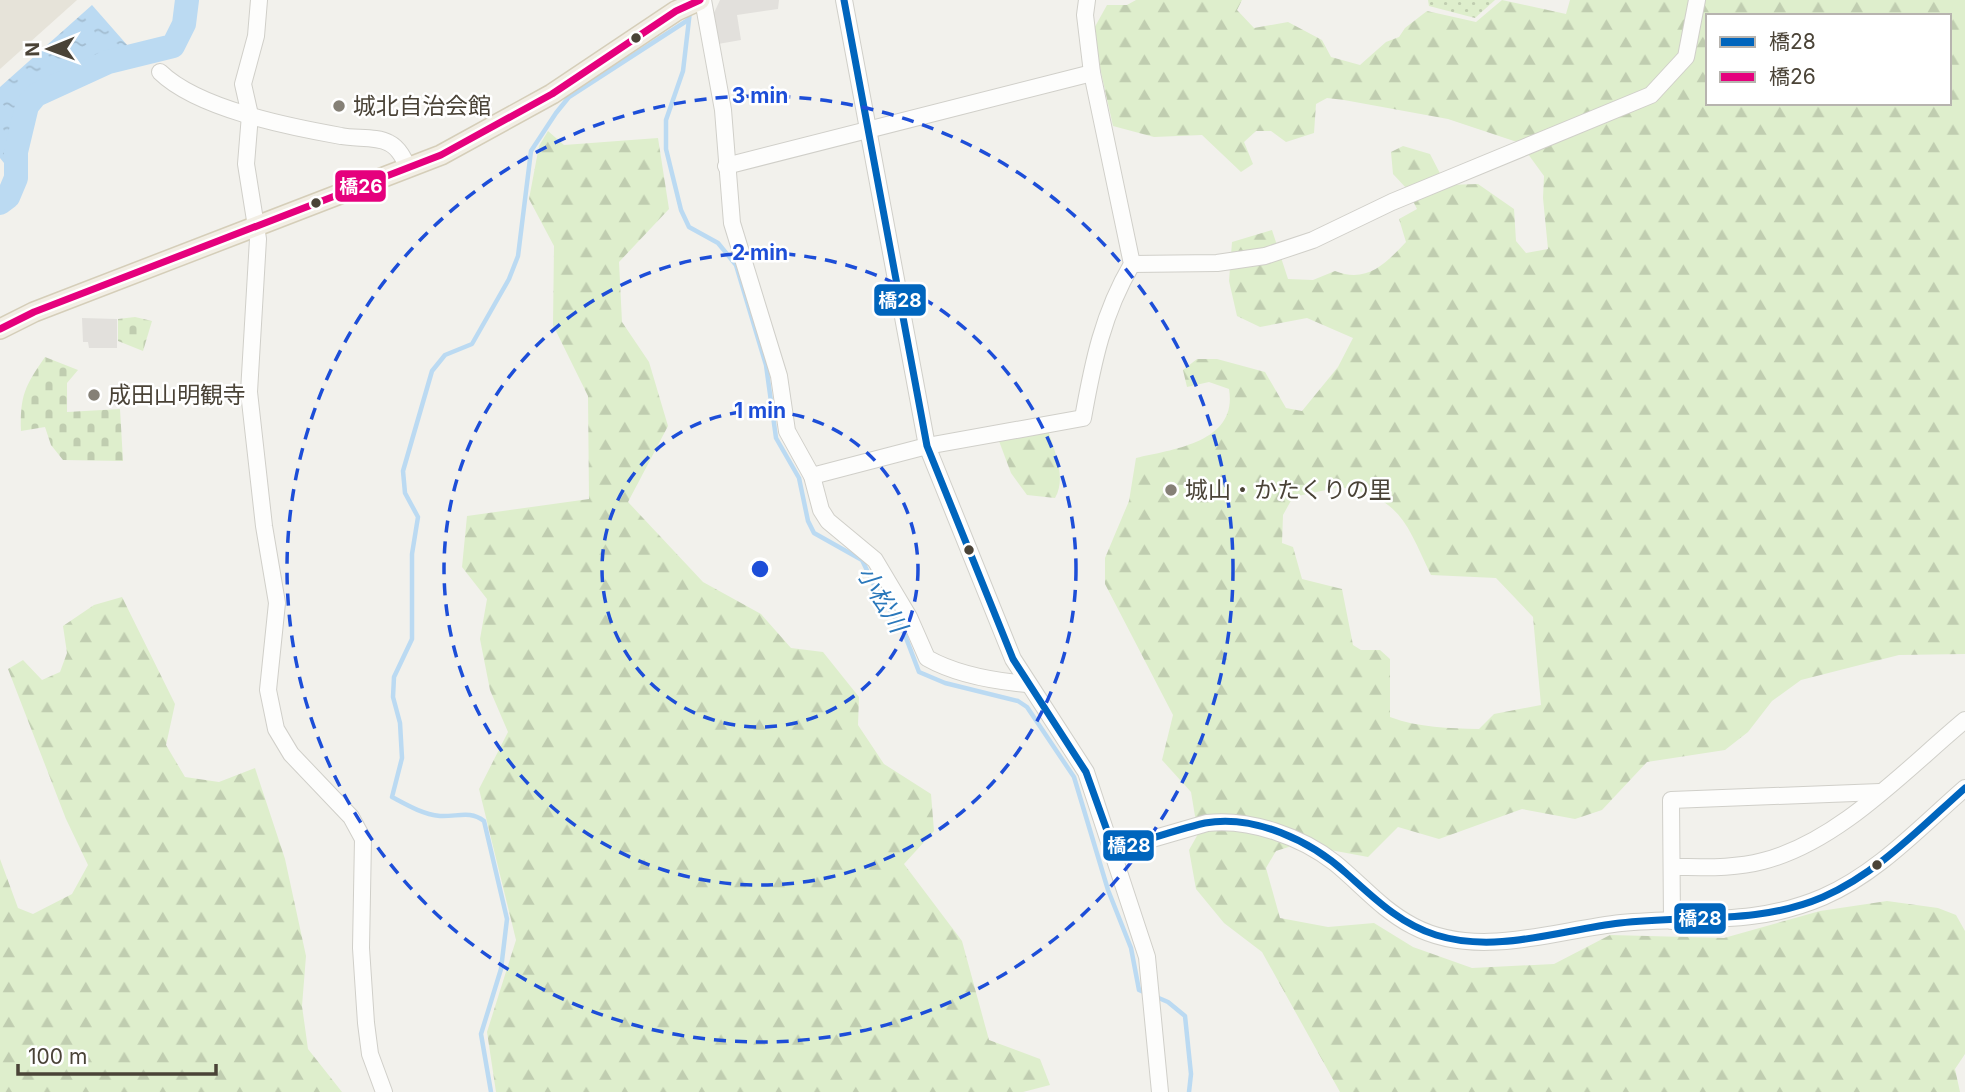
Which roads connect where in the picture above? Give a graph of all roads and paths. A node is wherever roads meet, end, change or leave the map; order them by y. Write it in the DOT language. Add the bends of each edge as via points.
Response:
graph roads {
  1 [pos="259,0"];
  2 [pos="844,0"];
  3 [pos="1087,0"];
  4 [pos="1697,0"];
  5 [pos="690,4"];
  6 [pos="160,72"];
  7 [pos="1092,73"];
  8 [pos="250,115"];
  9 [pos="868,131"];
  10 [pos="726,166"];
  11 [pos="408,168"];
  12 [pos="257,227"];
  13 [pos="1132,264"];
  14 [pos="0,328"];
  15 [pos="928,446"];
  16 [pos="812,476"];
  17 [pos="1027,684"];
  18 [pos="1964,725"];
  19 [pos="1965,788"];
  20 [pos="1880,792"];
  21 [pos="1114,850"];
  22 [pos="1672,867"];
  23 [pos="1672,921"];
  24 [pos="384,1092"];
  25 [pos="1160,1092"];
  1 -- 8 [label="street" via="256,36 243,84"];
  2 -- 9 [label="street"];
  3 -- 7 [label="street"];
  4 -- 13 [label="street" via="1686,57 1651,95 1392,202 1313,240 1265,256 1217,263"];
  5 -- 10 [label="street" via="723,110"];
  5 -- 11 [label="main road" via="552,94 452,150"];
  6 -- 8 [label="street" via="176,86"];
  7 -- 9 [label="street"];
  7 -- 13 [label="street"];
  8 -- 11 [label="street" via="300,129 386,141 398,150"];
  8 -- 12 [label="street" via="246,164"];
  9 -- 10 [label="street"];
  9 -- 15 [label="street"];
  10 -- 16 [label="street" via="733,223 779,376 787,431"];
  11 -- 12 [label="main road"];
  12 -- 14 [label="main road"];
  12 -- 24 [label="street" via="250,392 266,545 276,595 268,674 271,713 292,754 351,817 363,839 361,948 366,1023 370,1054"];
  13 -- 15 [label="street" via="1098,337 1083,418"];
  15 -- 16 [label="street"];
  15 -- 17 [label="street"];
  16 -- 17 [label="street" via="821,510 875,561 909,617 927,658 953,670"];
  17 -- 21 [label="street" via="1086,772"];
  18 -- 20 [label="street"];
  19 -- 23 [label="street" via="1870,872 1823,897 1782,913 1746,919"];
  20 -- 22 [label="street" via="1825,836 1766,861 1731,867"];
  20 -- 22 [label="street" via="1671,800"];
  21 -- 23 [label="street" via="1207,823 1253,826 1314,848 1373,900 1415,928 1466,940 1552,937 1621,923"];
  21 -- 25 [label="street" via="1142,939"];
  22 -- 23 [label="street"];
}
